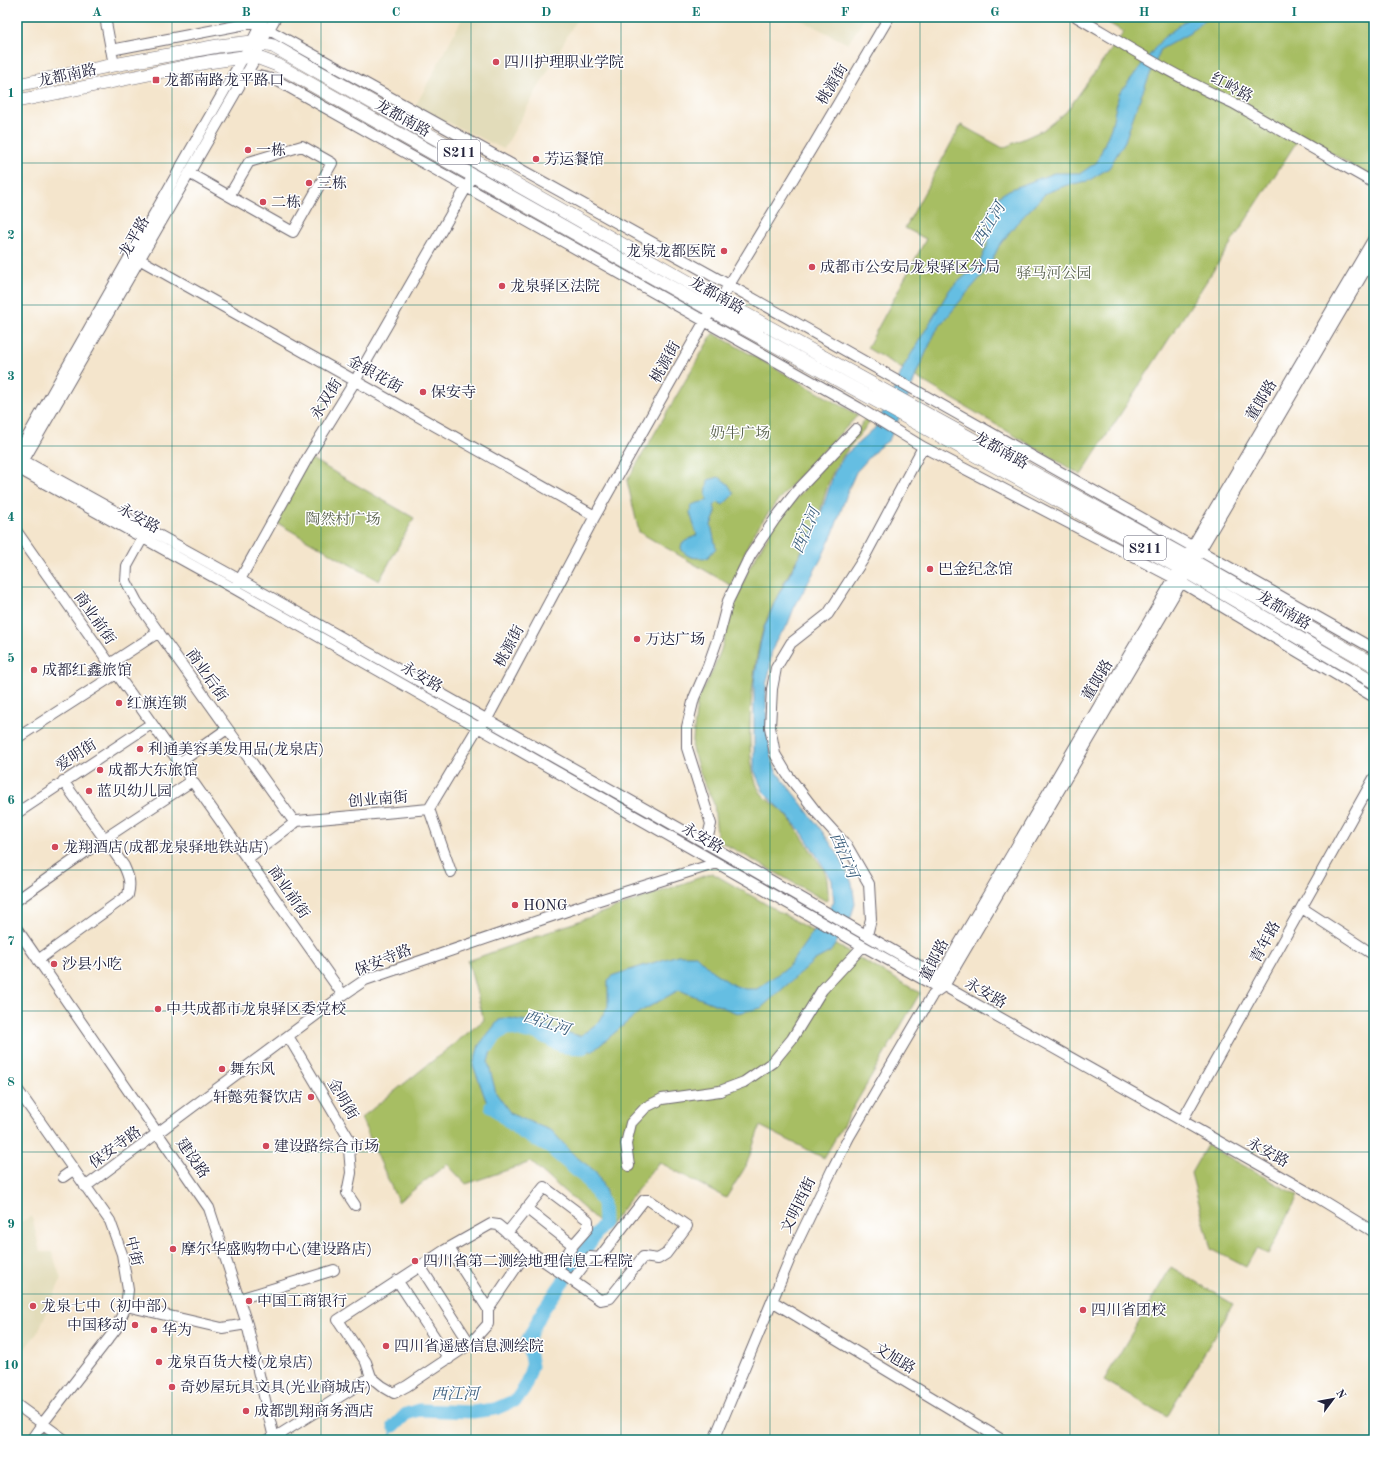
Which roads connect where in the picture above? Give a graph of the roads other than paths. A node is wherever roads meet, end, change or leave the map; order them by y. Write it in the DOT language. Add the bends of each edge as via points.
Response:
graph roads {
  1 [pos="105,17"];
  2 [pos="276,17"];
  3 [pos="889,17"];
  4 [pos="1077,17"];
  5 [pos="263,19"];
  6 [pos="269,30"];
  7 [pos="256,43"];
  8 [pos="111,50"];
  9 [pos="249,57"];
  10 [pos="114,65"];
  11 [pos="246,73"];
  12 [pos="17,85"];
  13 [pos="17,101"];
  14 [pos="481,165"];
  15 [pos="189,173"];
  16 [pos="470,182"];
  17 [pos="1374,183"];
  18 [pos="229,196"];
  19 [pos="1374,238"];
  20 [pos="1374,255"];
  21 [pos="139,258"];
  22 [pos="729,285"];
  23 [pos="720,300"];
  24 [pos="711,310"];
  25 [pos="704,321"];
  26 [pos="355,381"];
  27 [pos="870,390"];
  28 [pos="856,429"];
  29 [pos="923,446"];
  30 [pos="18,464"];
  31 [pos="595,516"];
  32 [pos="17,532"];
  33 [pos="143,537"];
  34 [pos="1187,564"];
  35 [pos="238,584"];
  36 [pos="159,632"];
  37 [pos="1374,649"];
  38 [pos="110,664"];
  39 [pos="1374,665"];
  40 [pos="116,674"];
  41 [pos="1374,682"];
  42 [pos="1374,697"];
  43 [pos="487,719"];
  44 [pos="151,724"];
  45 [pos="478,727"];
  46 [pos="227,729"];
  47 [pos="17,738"];
  48 [pos="179,763"];
  49 [pos="1374,778"];
  50 [pos="63,781"];
  51 [pos="192,781"];
  52 [pos="429,809"];
  53 [pos="17,813"];
  54 [pos="295,823"];
  55 [pos="104,839"];
  56 [pos="706,844"];
  57 [pos="247,859"];
  58 [pos="717,862"];
  59 [pos="451,872"];
  60 [pos="17,900"];
  61 [pos="1302,908"];
  62 [pos="812,910"];
  63 [pos="17,929"];
  64 [pos="867,935"];
  65 [pos="863,946"];
  66 [pos="1374,954"];
  67 [pos="38,960"];
  68 [pos="938,986"];
  69 [pos="343,995"];
  70 [pos="288,1036"];
  71 [pos="17,1089"];
  72 [pos="1182,1121"];
  73 [pos="158,1134"];
  74 [pos="629,1166"];
  75 [pos="73,1170"];
  76 [pos="63,1178"];
  77 [pos="85,1187"];
  78 [pos="355,1205"];
  79 [pos="526,1208"];
  80 [pos="1374,1232"];
  81 [pos="507,1233"];
  82 [pos="574,1245"];
  83 [pos="449,1248"];
  84 [pos="528,1250"];
  85 [pos="420,1266"];
  86 [pos="334,1270"];
  87 [pos="565,1276"];
  88 [pos="397,1280"];
  89 [pos="239,1299"];
  90 [pos="772,1301"];
  91 [pos="126,1306"];
  92 [pos="488,1309"];
  93 [pos="247,1324"];
  94 [pos="470,1344"];
  95 [pos="449,1359"];
  96 [pos="371,1377"];
  97 [pos="17,1405"];
  98 [pos="43,1423"];
  99 [pos="272,1439"];
  100 [pos="31,1440"];
  101 [pos="65,1440"];
  102 [pos="288,1440"];
  103 [pos="714,1440"];
  104 [pos="1002,1440"];
  1 -- 8 [label="street"];
  2 -- 6 [label="street, 龙平路"];
  3 -- 22 [label="street, 桃源街"];
  4 -- 17 [label="street, 红岭路"];
  5 -- 7 [label="street, 龙平路"];
  5 -- 8 [label="street"];
  6 -- 7 [label="street, 龙平路"];
  6 -- 22 [label="street"];
  7 -- 9 [label="street, 龙平路"];
  7 -- 10 [label="main road, 龙都南路 / S211" via="218,46"];
  7 -- 14 [label="main road, 龙都南路 / S211" via="273,46 288,54"];
  8 -- 10 [label="street"];
  9 -- 11 [label="street, 龙平路"];
  9 -- 13 [label="main road, 龙都南路 / S211" via="208,62"];
  9 -- 16 [label="main road, 龙都南路 / S211" via="277,65"];
  9 -- 30 [label="street, 龙平路" via="159,204"];
  10 -- 12 [label="main road, 龙都南路 / S211"];
  11 -- 15 [label="street, 龙平路"];
  11 -- 16 [label="street" via="276,80"];
  14 -- 16 [label="street, 永双街"];
  14 -- 23 [label="main road, 龙都南路 / S211"];
  15 -- 18 [label="street"];
  15 -- 21 [label="street, 龙平路"];
  16 -- 24 [label="main road, 龙都南路 / S211"];
  16 -- 25 [label="street"];
  16 -- 26 [label="street, 永双街"];
  18 -- 18 [label="street" via="293,232 332,163 302,146 249,162"];
  19 -- 34 [label="street, 董郞路"];
  20 -- 34 [label="street, 董郞路"];
  21 -- 26 [label="street, 金银花街"];
  21 -- 30 [label="street, 龙平路"];
  22 -- 23 [label="street, 桃源街"];
  22 -- 34 [label="street" via="931,400"];
  23 -- 24 [label="street, 桃源街"];
  23 -- 27 [label="main road, 龙都南路 / S211"];
  24 -- 25 [label="street, 桃源街"];
  24 -- 27 [label="main road, 龙都南路 / S211"];
  25 -- 29 [label="street"];
  25 -- 31 [label="street, 桃源街"];
  26 -- 31 [label="street, 金银花街"];
  26 -- 35 [label="street, 永双街" via="308,457"];
  27 -- 34 [label="main road, 龙都南路 / S211"];
  28 -- 56 [label="street" via="796,492 775,519 750,556 728,601 720,632 694,698 687,727 687,748 711,824"];
  29 -- 34 [label="street"];
  29 -- 64 [label="street" via="864,558 828,614 791,643 776,668 772,689 770,727 775,754 817,813 847,846 869,884 871,919"];
  30 -- 33 [label="street, 永安路"];
  30 -- 35 [label="street"];
  31 -- 43 [label="street, 桃源街"];
  32 -- 38 [label="street, 商业前街"];
  33 -- 35 [label="street, 永安路"];
  33 -- 36 [label="street, 商业后街" via="127,566 126,581 137,602"];
  34 -- 37 [label="street"];
  34 -- 39 [label="main road, 龙都南路 / S211"];
  34 -- 41 [label="main road, 龙都南路 / S211"];
  34 -- 42 [label="street"];
  34 -- 68 [label="street, 董郞路"];
  35 -- 43 [label="street"];
  35 -- 45 [label="street, 永安路"];
  36 -- 38 [label="street"];
  36 -- 46 [label="street, 商业后街"];
  38 -- 40 [label="street, 商业前街"];
  40 -- 44 [label="street, 商业前街"];
  40 -- 47 [label="street"];
  43 -- 45 [label="street, 桃源街"];
  43 -- 56 [label="street"];
  44 -- 48 [label="street, 商业前街"];
  44 -- 50 [label="street, 爱明街"];
  45 -- 52 [label="street, 创业南街"];
  45 -- 58 [label="street, 永安路"];
  46 -- 48 [label="street"];
  46 -- 54 [label="street, 商业后街"];
  48 -- 51 [label="street, 商业前街"];
  49 -- 61 [label="street, 青年路"];
  50 -- 53 [label="street, 爱明街"];
  50 -- 55 [label="street"];
  51 -- 55 [label="street"];
  51 -- 57 [label="street, 商业前街"];
  52 -- 54 [label="street, 创业南街"];
  52 -- 59 [label="street"];
  54 -- 57 [label="street, 创业南街"];
  55 -- 60 [label="street"];
  55 -- 67 [label="street" via="129,877 128,895"];
  56 -- 62 [label="street"];
  57 -- 69 [label="street, 商业前街"];
  58 -- 62 [label="street, 永安路" via="742,878"];
  58 -- 69 [label="street, 保安寺路" via="365,980"];
  61 -- 66 [label="street"];
  61 -- 72 [label="street, 青年路"];
  62 -- 64 [label="street"];
  62 -- 65 [label="street, 永安路"];
  63 -- 67 [label="street, 建设路"];
  64 -- 68 [label="street"];
  65 -- 68 [label="street, 永安路"];
  65 -- 74 [label="street" via="822,990 792,1039 772,1062 744,1082 720,1091 662,1099 646,1107 631,1123 626,1144"];
  67 -- 73 [label="street, 建设路"];
  68 -- 72 [label="street, 永安路"];
  68 -- 90 [label="street, 文明西街" via="846,1143 792,1251"];
  69 -- 70 [label="street, 保安寺路"];
  70 -- 73 [label="street, 保安寺路"];
  70 -- 78 [label="street, 金明街" via="348,1137 351,1173 346,1193"];
  71 -- 75 [label="street, 中街"];
  72 -- 80 [label="street, 永安路"];
  73 -- 77 [label="street, 保安寺路"];
  73 -- 89 [label="street, 建设路" via="209,1208"];
  75 -- 76 [label="street"];
  75 -- 77 [label="street, 中街"];
  77 -- 91 [label="street, 中街" via="110,1221 122,1254 128,1290"];
  79 -- 81 [label="street"];
  79 -- 82 [label="street"];
  79 -- 82 [label="street" via="544,1187 588,1220 588,1228"];
  81 -- 83 [label="street" via="498,1225 491,1224"];
  81 -- 84 [label="street"];
  82 -- 87 [label="street"];
  83 -- 85 [label="street"];
  83 -- 92 [label="street"];
  84 -- 87 [label="street"];
  84 -- 92 [label="street"];
  85 -- 88 [label="street"];
  85 -- 94 [label="street"];
  86 -- 89 [label="street"];
  87 -- 87 [label="street" via="600,1300 610,1298 643,1257 658,1259 666,1254 687,1226 649,1200 644,1200 599,1258 590,1257"];
  88 -- 95 [label="street"];
  88 -- 96 [label="street" via="338,1320 366,1362"];
  89 -- 93 [label="street, 建设路"];
  90 -- 103 [label="street, 文明西街"];
  90 -- 104 [label="street, 文旭路"];
  91 -- 93 [label="street" via="222,1328"];
  91 -- 98 [label="street, 中街" via="116,1329"];
  92 -- 94 [label="street" via="488,1324"];
  93 -- 99 [label="street, 建设路"];
  94 -- 95 [label="street"];
  95 -- 96 [label="street" via="394,1393"];
  96 -- 99 [label="street"];
  97 -- 98 [label="street"];
  98 -- 100 [label="street, 中街"];
  98 -- 101 [label="street"];
  99 -- 102 [label="street"];
}
